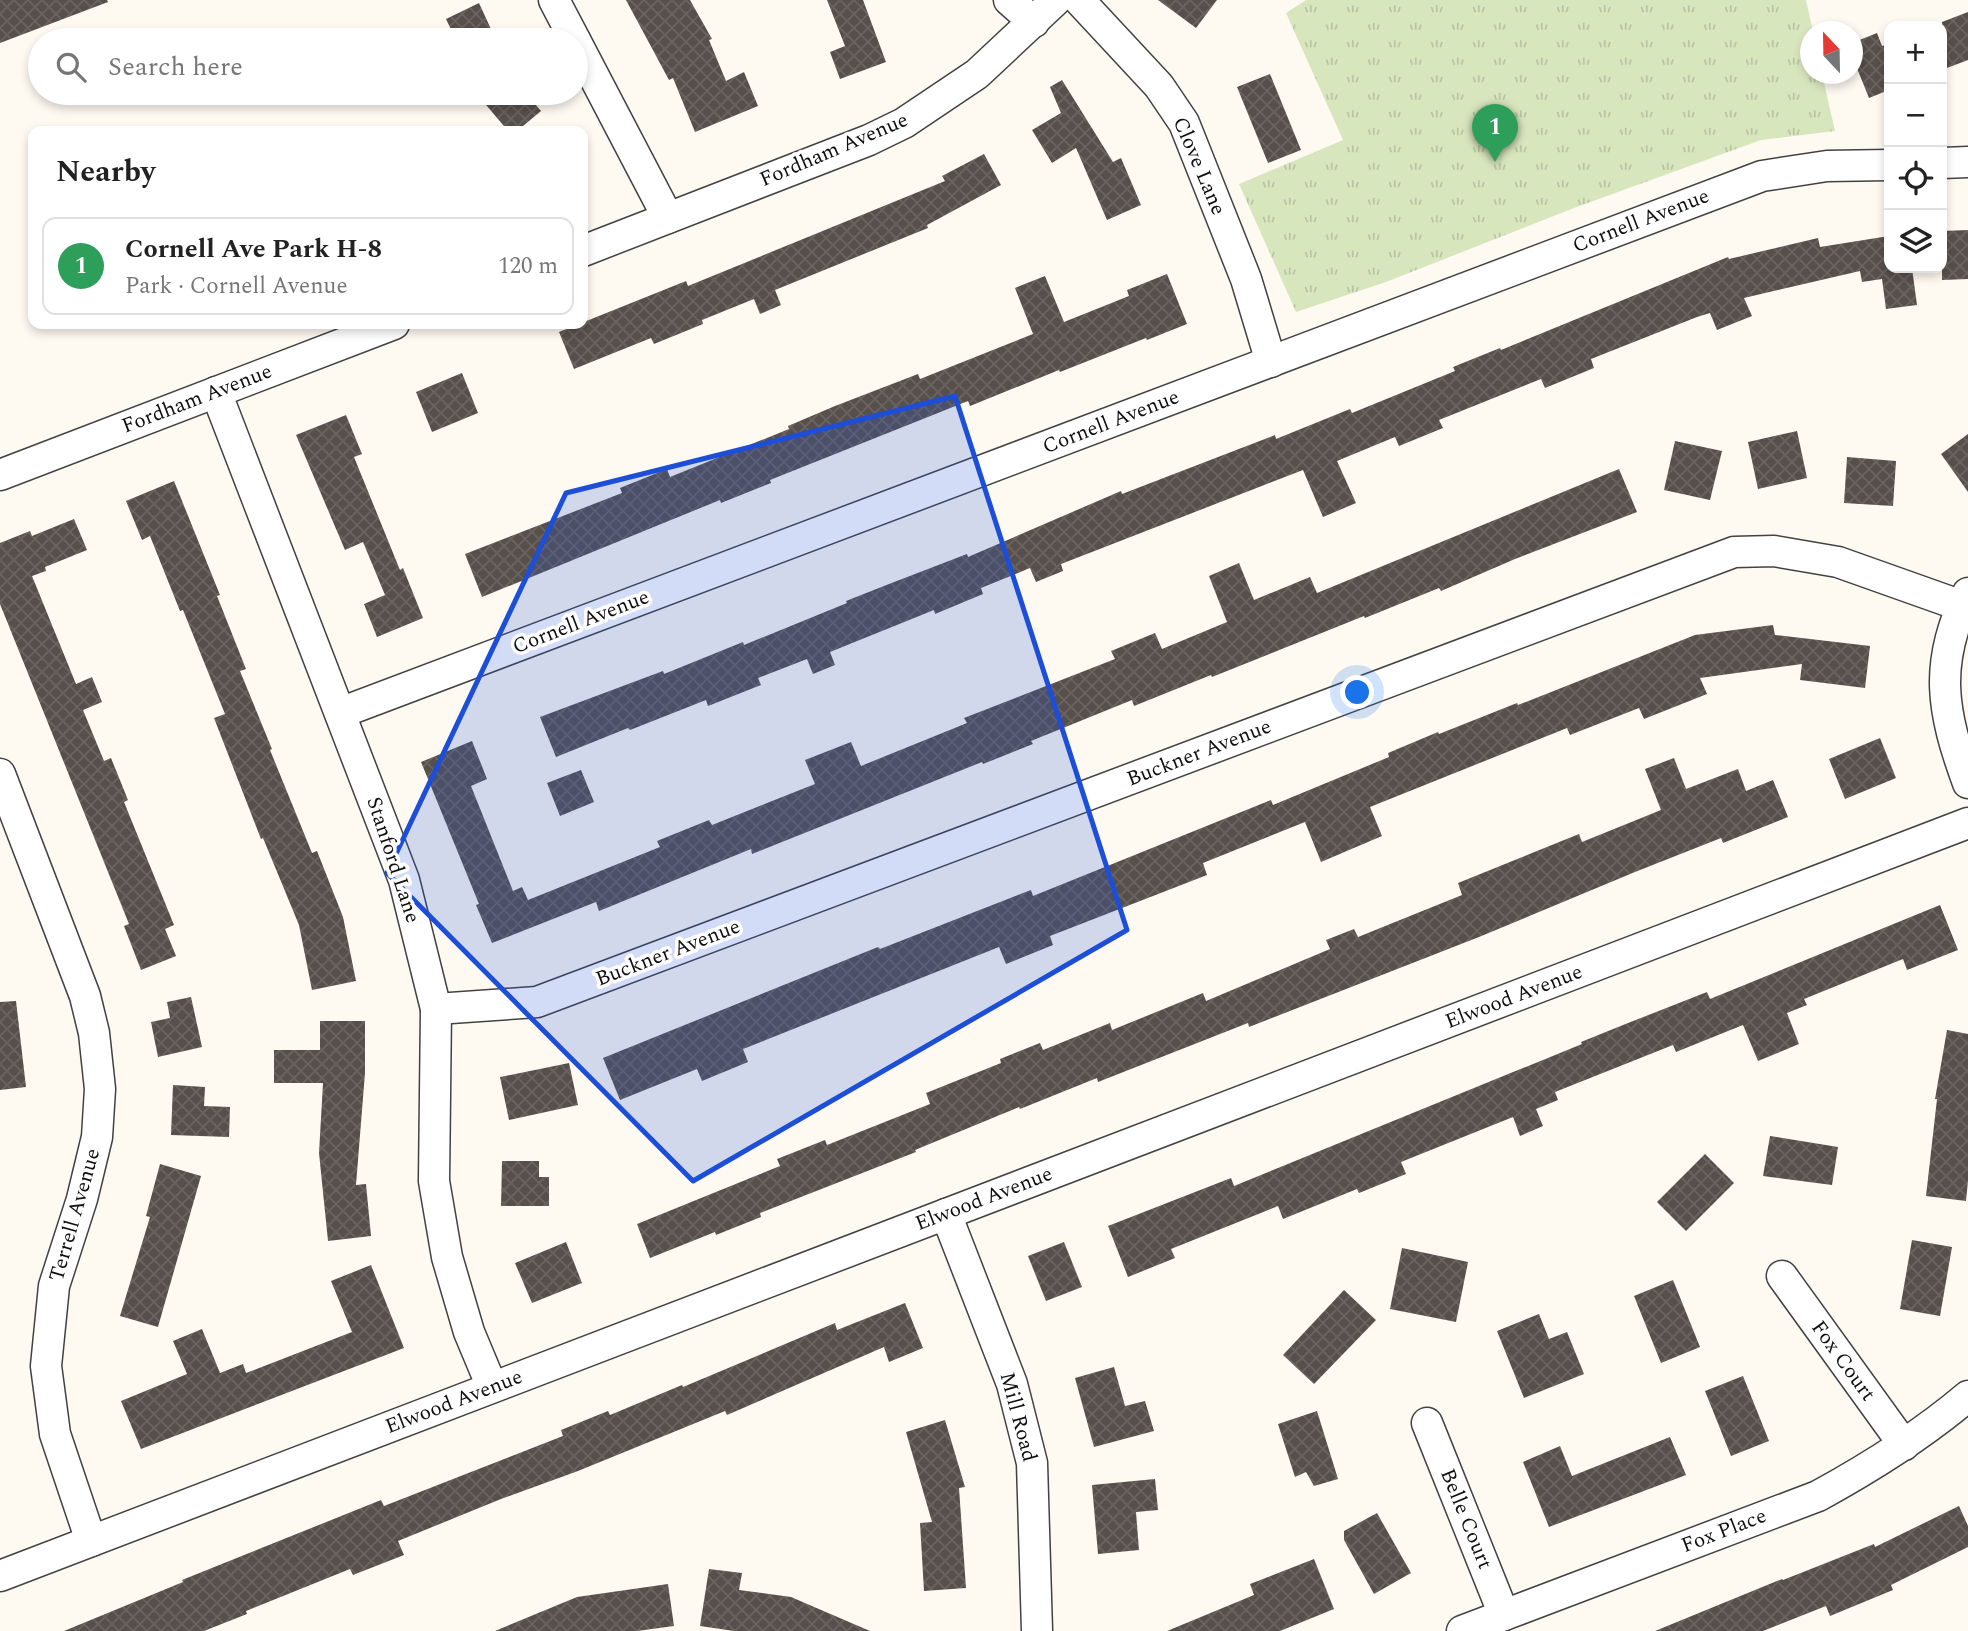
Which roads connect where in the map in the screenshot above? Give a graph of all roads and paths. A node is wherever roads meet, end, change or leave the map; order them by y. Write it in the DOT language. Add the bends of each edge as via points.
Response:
graph roads {
  1 [pos="554,0"];
  2 [pos="1009,0"];
  3 [pos="1056,0"];
  4 [pos="1079,0"];
  5 [pos="1034,22"];
  6 [pos="568,28"];
  7 [pos="588,66"];
  8 [pos="1968,162"];
  9 [pos="1947,163"];
  10 [pos="1884,164"];
  11 [pos="668,218"];
  12 [pos="588,249"];
  13 [pos="381,329"];
  14 [pos="1271,362"];
  15 [pos="216,392"];
  16 [pos="0,475"];
  17 [pos="1965,600"];
  18 [pos="340,713"];
  19 [pos="0,774"];
  20 [pos="1968,783"];
  21 [pos="1968,823"];
  22 [pos="436,1009"];
  23 [pos="946,1214"];
  24 [pos="1782,1276"];
  25 [pos="492,1387"];
  26 [pos="1968,1396"];
  27 [pos="1427,1423"];
  28 [pos="1904,1445"];
  29 [pos="91,1541"];
  30 [pos="0,1576"];
  31 [pos="1504,1615"];
  32 [pos="1037,1631"];
  33 [pos="1462,1631"];
  1 -- 6 [label="street"];
  2 -- 5 [label="street"];
  3 -- 5 [label="street, Fordham Avenue"];
  4 -- 14 [label="street, Clove Lane" via="1159,86 1184,123 1246,279"];
  5 -- 11 [label="street, Fordham Avenue" via="977,74 904,123"];
  7 -- 11 [label="street"];
  8 -- 9 [label="street"];
  10 -- 14 [label="street, Cornell Avenue" via="1827,166 1762,176"];
  11 -- 12 [label="street, Fordham Avenue"];
  13 -- 15 [label="street, Fordham Avenue"];
  14 -- 18 [label="street, Cornell Avenue"];
  15 -- 16 [label="street, Fordham Avenue"];
  15 -- 18 [label="street, Stanford Lane"];
  17 -- 20 [label="street" via="1944,671 1945,706"];
  17 -- 22 [label="street, Buckner Avenue" via="1838,562 1774,551 1734,552 537,1002"];
  18 -- 22 [label="street, Stanford Lane" via="404,880"];
  19 -- 29 [label="street, Terrell Avenue" via="85,996 94,1033 100,1089 97,1137 54,1286 46,1366 55,1434"];
  21 -- 23 [label="street, Elwood Avenue"];
  22 -- 25 [label="street, Stanford Lane" via="434,1181 447,1257 469,1332"];
  23 -- 25 [label="street, Elwood Avenue"];
  23 -- 32 [label="street, Mill Road" via="1012,1384 1032,1463"];
  24 -- 28 [label="street, Fox Court"];
  25 -- 29 [label="street, Elwood Avenue"];
  26 -- 28 [label="street, Fox Place"];
  27 -- 31 [label="street, Belle Court"];
  28 -- 31 [label="street, Fox Place" via="1818,1496"];
  29 -- 30 [label="street, Elwood Avenue"];
  31 -- 33 [label="street, Fox Place"];
}
